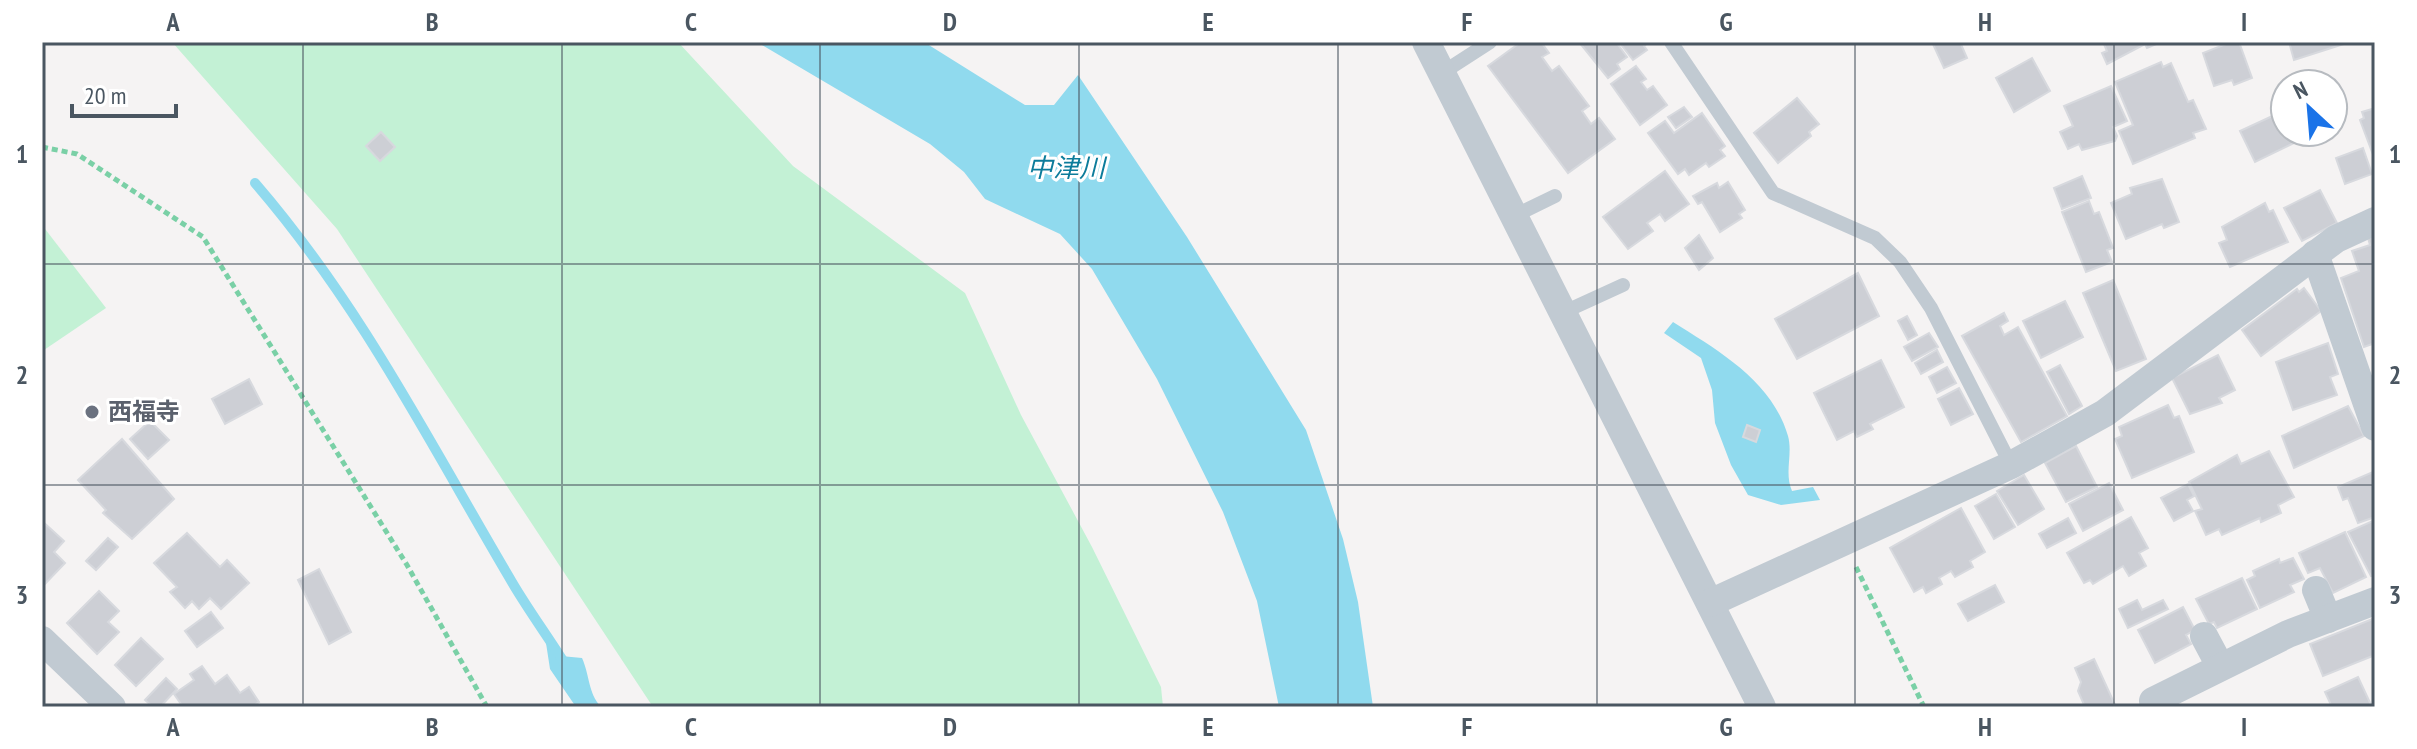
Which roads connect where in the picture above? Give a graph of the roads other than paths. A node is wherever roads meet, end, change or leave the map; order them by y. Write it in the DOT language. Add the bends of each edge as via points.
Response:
graph roads {
  1 [pos="1426,42"];
  2 [pos="1490,42"];
  3 [pos="1671,42"];
  4 [pos="1442,73"];
  5 [pos="1555,196"];
  6 [pos="1514,216"];
  7 [pos="2375,221"];
  8 [pos="2315,254"];
  9 [pos="1623,285"];
  10 [pos="1564,312"];
  11 [pos="2375,427"];
  12 [pos="2011,465"];
  13 [pos="2316,590"];
  14 [pos="2375,601"];
  15 [pos="1710,603"];
  16 [pos="2328,619"];
  17 [pos="2204,636"];
  18 [pos="42,640"];
  19 [pos="2220,666"];
  20 [pos="2153,701"];
  21 [pos="112,707"];
  22 [pos="1762,707"];
  1 -- 4 [label="street"];
  2 -- 4 [label="lane"];
  3 -- 12 [label="lane" via="1773,193 1875,238 1900,262 1931,308"];
  4 -- 6 [label="street"];
  5 -- 6 [label="lane"];
  6 -- 10 [label="street"];
  7 -- 8 [label="street"];
  8 -- 11 [label="street"];
  8 -- 12 [label="street" via="2105,413"];
  9 -- 10 [label="lane"];
  10 -- 15 [label="street"];
  12 -- 15 [label="street"];
  13 -- 16 [label="street"];
  14 -- 16 [label="street"];
  15 -- 22 [label="street"];
  16 -- 19 [label="street"];
  17 -- 19 [label="street"];
  18 -- 21 [label="street"];
  19 -- 20 [label="street"];
}
